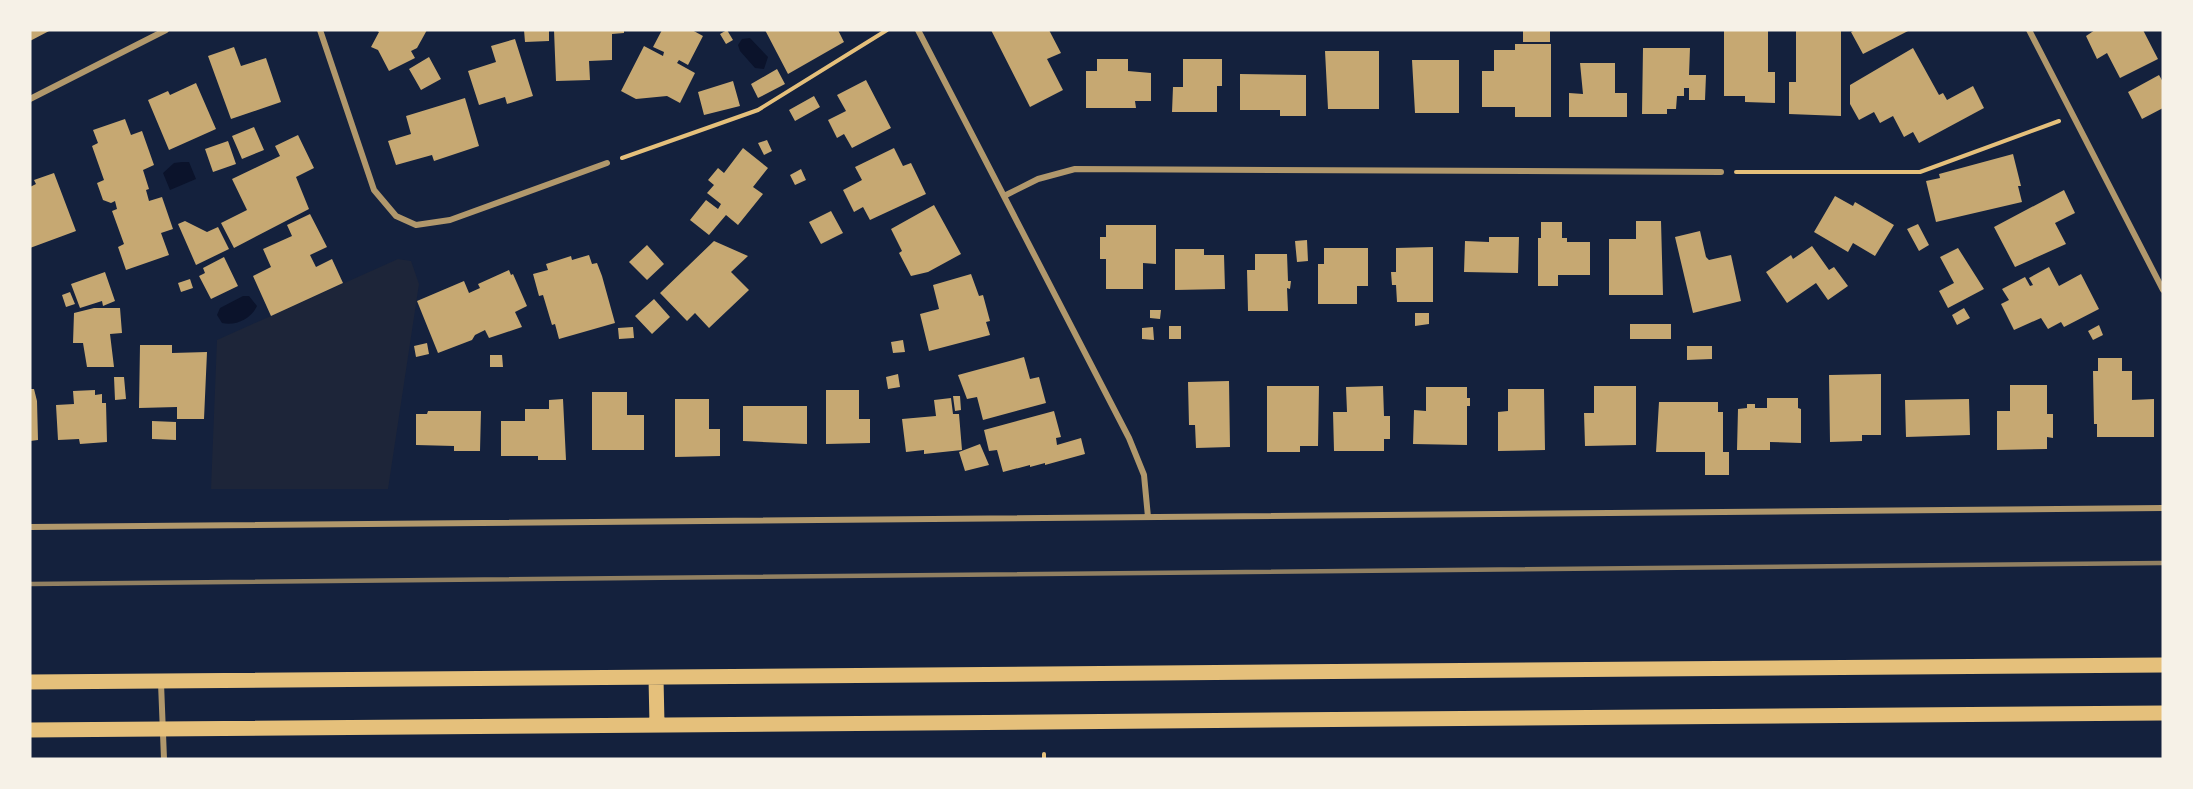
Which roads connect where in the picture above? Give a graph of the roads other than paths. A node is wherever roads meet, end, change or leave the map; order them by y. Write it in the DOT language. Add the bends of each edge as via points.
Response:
graph roads {
  1 [pos="166,30"];
  2 [pos="320,30"];
  3 [pos="918,30"];
  4 [pos="2029,30"];
  5 [pos="30,99"];
  6 [pos="608,163"];
  7 [pos="1721,172"];
  8 [pos="1004,196"];
  9 [pos="2163,290"];
  10 [pos="2163,508"];
  11 [pos="1148,517"];
  12 [pos="30,527"];
  13 [pos="2163,664"];
  14 [pos="656,678"];
  15 [pos="30,682"];
  16 [pos="161,682"];
  17 [pos="2163,713"];
  18 [pos="657,724"];
  19 [pos="162,729"];
  20 [pos="30,730"];
  21 [pos="164,759"];
  1 -- 5 [label="street"];
  2 -- 6 [label="street" via="374,190 396,216 416,225 450,220"];
  3 -- 8 [label="street"];
  4 -- 9 [label="street"];
  7 -- 8 [label="street" via="1075,169 1038,179"];
  8 -- 11 [label="street" via="1129,438 1144,475"];
  10 -- 11 [label="street"];
  11 -- 12 [label="street"];
  13 -- 14 [label="main road"];
  14 -- 16 [label="main road"];
  14 -- 18 [label="main road"];
  15 -- 16 [label="main road"];
  16 -- 19 [label="street"];
  17 -- 18 [label="main road"];
  18 -- 19 [label="main road"];
  19 -- 20 [label="main road"];
  19 -- 21 [label="street"];
}
